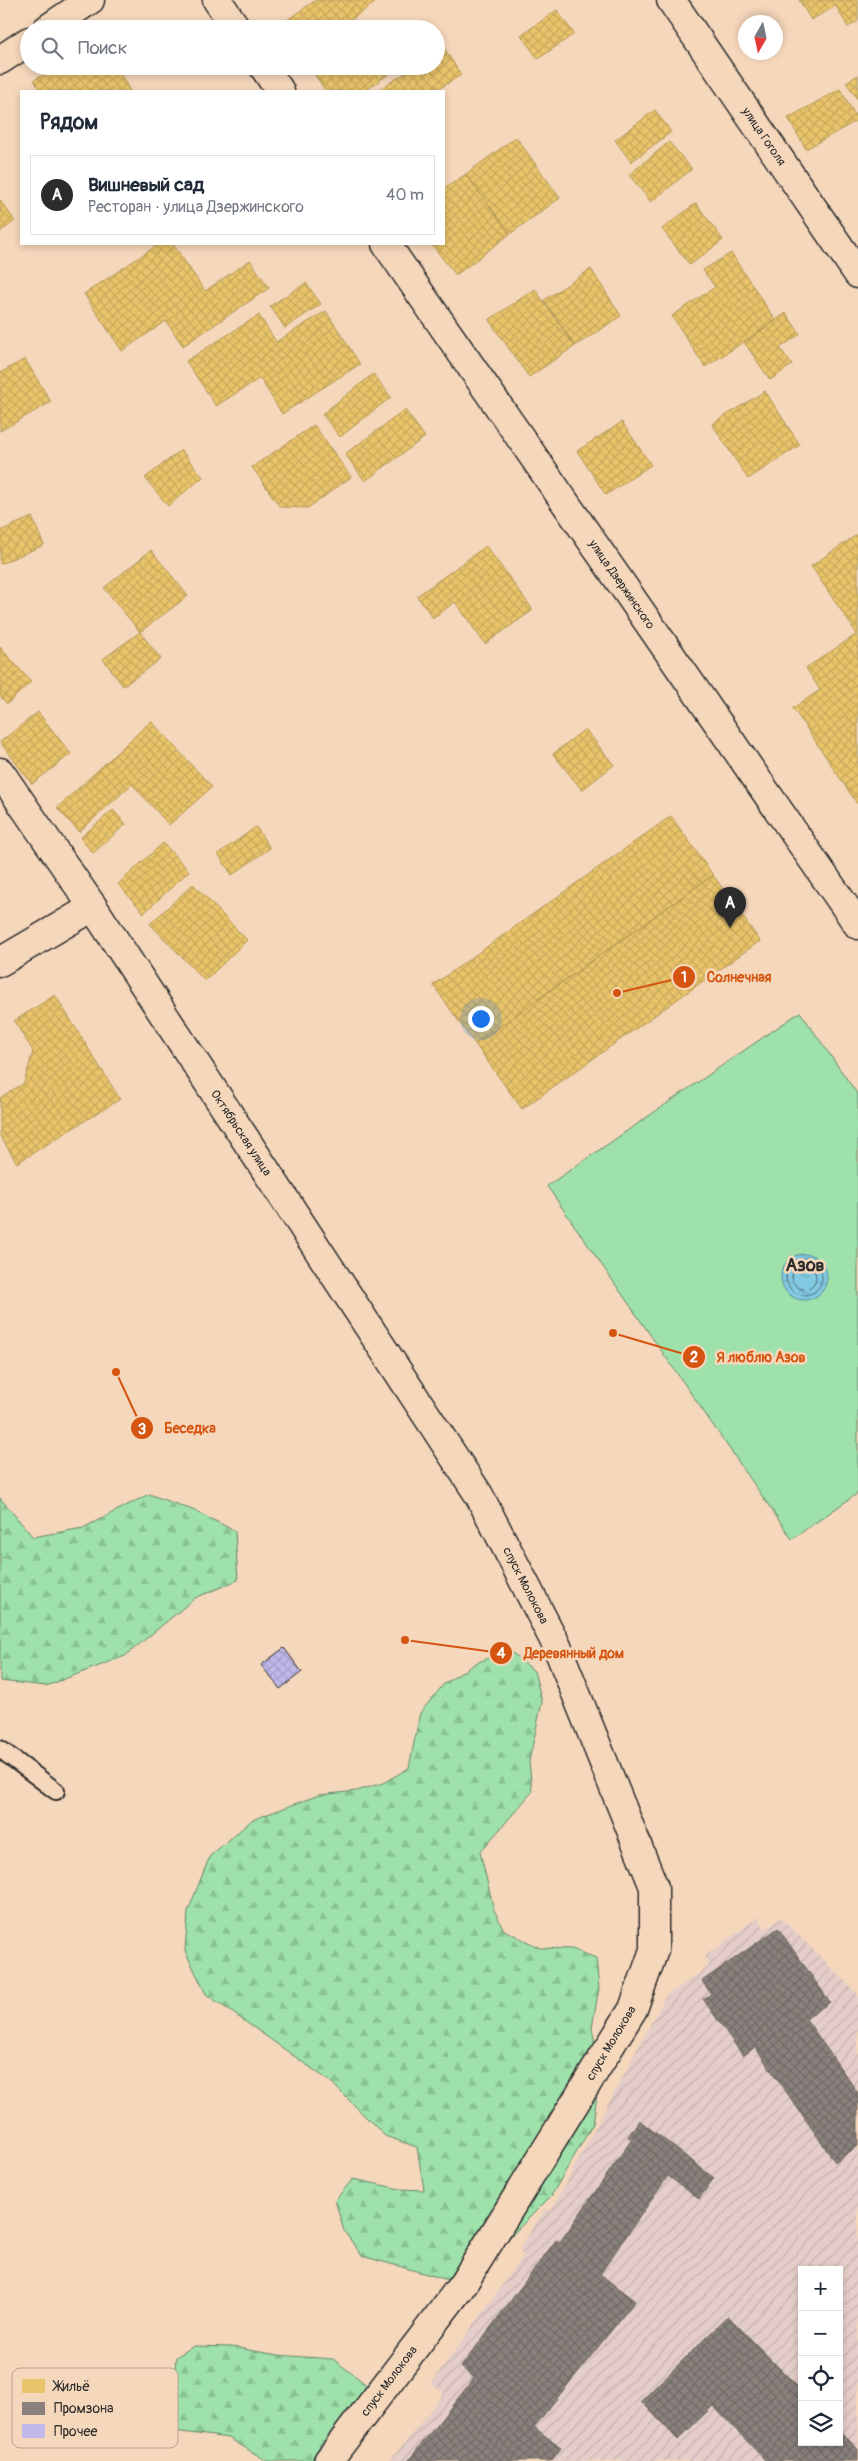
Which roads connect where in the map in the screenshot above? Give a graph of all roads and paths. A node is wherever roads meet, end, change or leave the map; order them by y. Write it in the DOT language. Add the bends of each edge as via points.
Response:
graph roads {
  1 [pos="90,0"];
  2 [pos="217,0"];
  3 [pos="670,0"];
  4 [pos="60,20"];
  5 [pos="231,20"];
  6 [pos="20,47"];
  7 [pos="0,60"];
  8 [pos="269,75"];
  9 [pos="279,90"];
  10 [pos="387,245"];
  11 [pos="858,274"];
  12 [pos="0,772"];
  13 [pos="93,907"];
  14 [pos="858,925"];
  15 [pos="0,962"];
  16 [pos="479,1495"];
  17 [pos="0,1749"];
  18 [pos="56,1791"];
  19 [pos="328,2461"];
  1 -- 4 [label="street"];
  2 -- 5 [label="street"];
  3 -- 11 [label="street, улица Гоголя"];
  6 -- 7 [label="street"];
  8 -- 9 [label="street"];
  10 -- 14 [label="street, улица Дзержинского"];
  12 -- 13 [label="street, Октябрьская улица"];
  13 -- 15 [label="street"];
  13 -- 16 [label="street, Октябрьская улица"];
  16 -- 19 [label="street, спуск Молокова" via="556,1644 654,1887 654,1950 633,2009 463,2284"];
  17 -- 18 [label="lane"];
}
